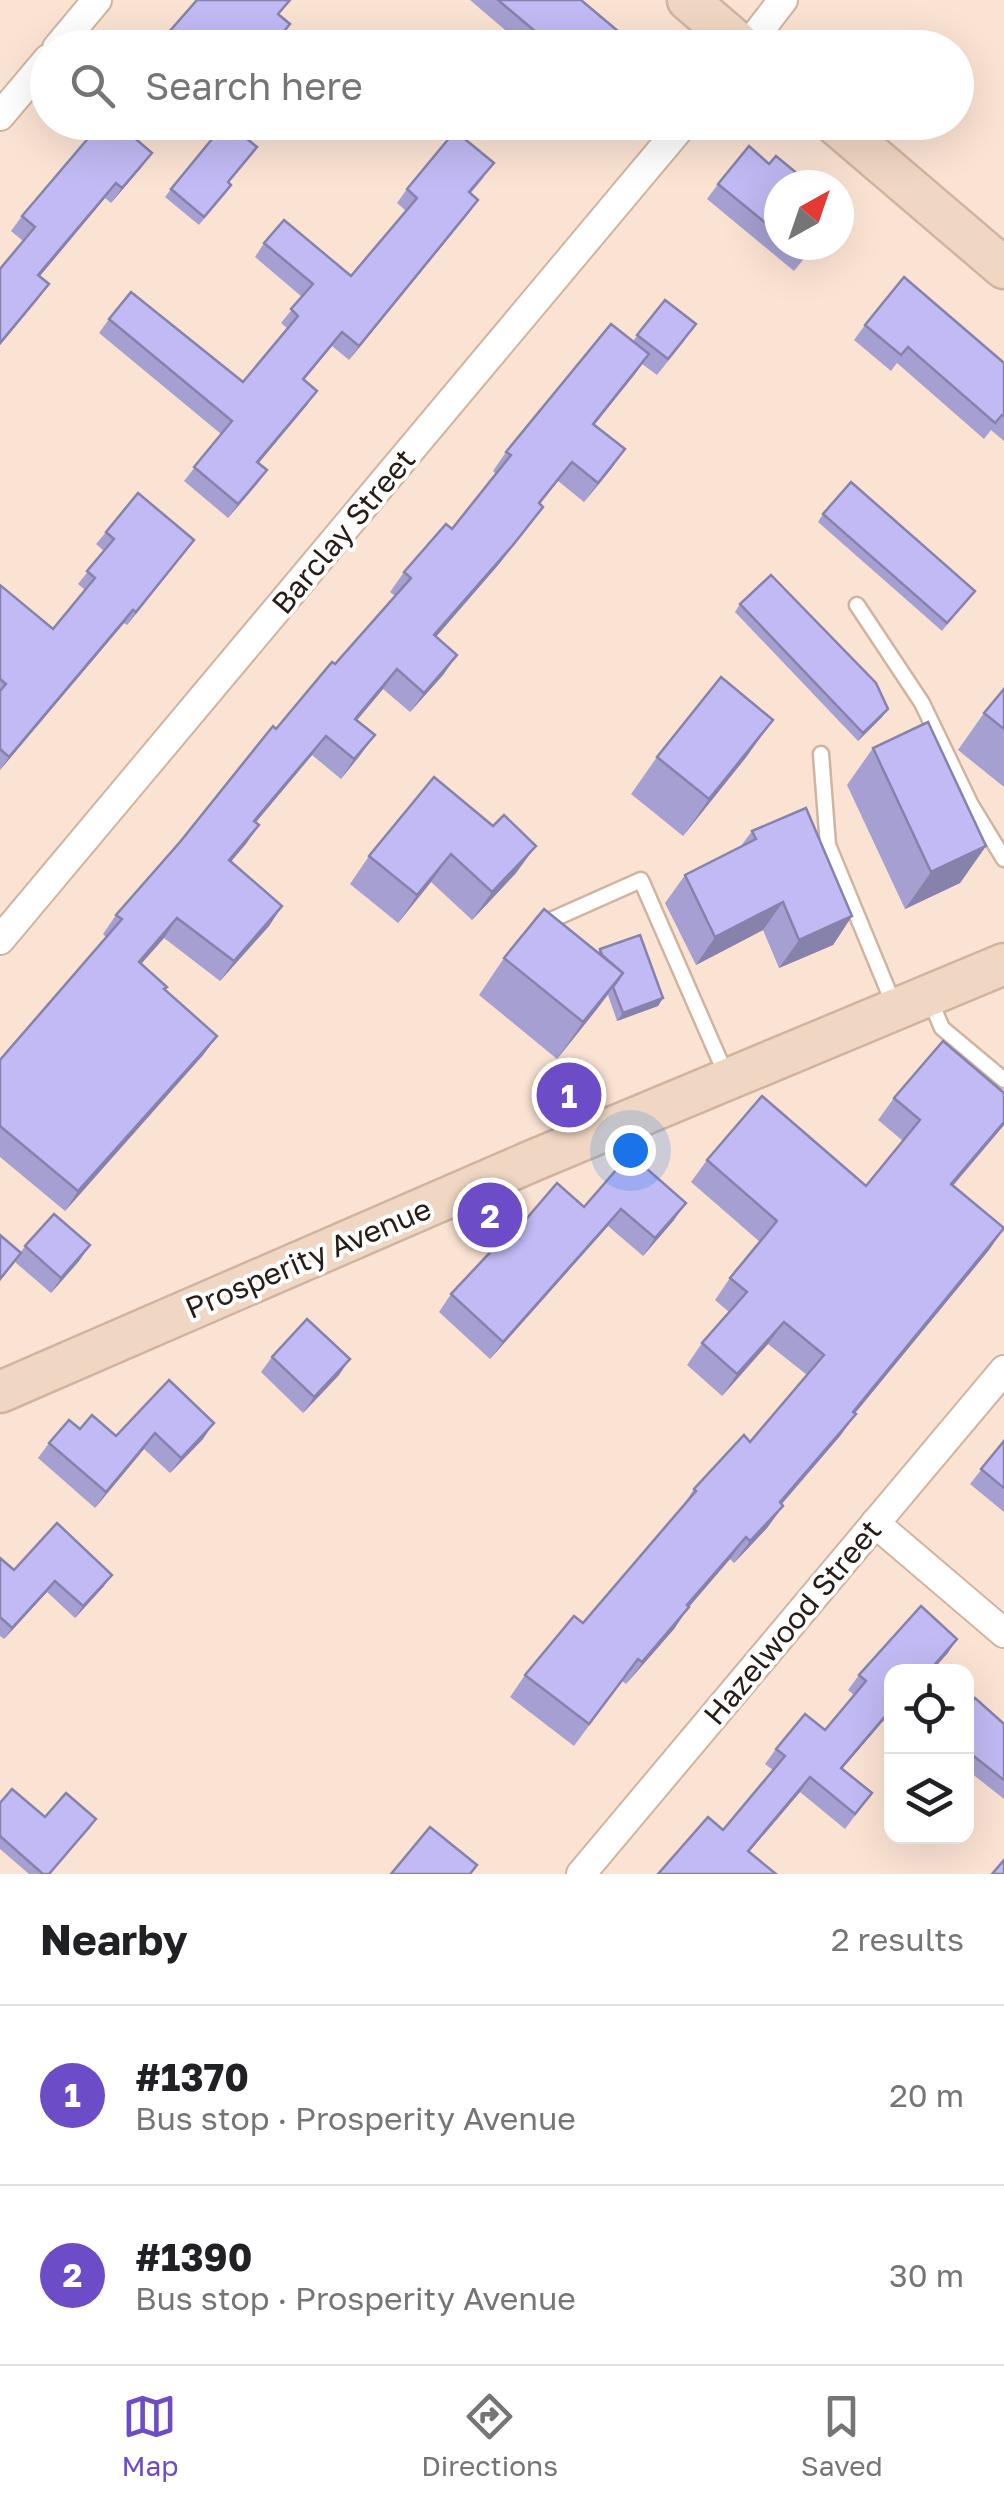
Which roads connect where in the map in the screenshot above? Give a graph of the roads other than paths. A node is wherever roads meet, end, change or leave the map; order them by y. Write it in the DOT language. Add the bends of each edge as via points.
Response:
graph roads {
  1 [pos="97,0"];
  2 [pos="688,0"];
  3 [pos="783,0"];
  4 [pos="72,30"];
  5 [pos="724,30"];
  6 [pos="759,30"];
  7 [pos="30,80"];
  8 [pos="0,116"];
  9 [pos="671,140"];
  10 [pos="854,140"];
  11 [pos="1004,268"];
  12 [pos="857,606"];
  13 [pos="821,754"];
  14 [pos="1004,860"];
  15 [pos="534,928"];
  16 [pos="0,940"];
  17 [pos="1004,964"];
  18 [pos="911,1002"];
  19 [pos="727,1078"];
  20 [pos="1004,1080"];
  21 [pos="1004,1370"];
  22 [pos="0,1392"];
  23 [pos="875,1524"];
  24 [pos="1004,1632"];
  25 [pos="581,1874"];
  1 -- 4 [label="street"];
  2 -- 5 [label="street"];
  3 -- 6 [label="street"];
  7 -- 8 [label="street"];
  9 -- 16 [label="street, Barclay Street"];
  10 -- 11 [label="street"];
  12 -- 14 [label="lane" via="922,703"];
  13 -- 18 [label="lane" via="828,845"];
  15 -- 19 [label="lane" via="641,880"];
  17 -- 18 [label="street, Prosperity Avenue"];
  18 -- 19 [label="street, Prosperity Avenue"];
  18 -- 20 [label="lane"];
  19 -- 22 [label="street, Prosperity Avenue"];
  21 -- 23 [label="street, Hazelwood Street"];
  23 -- 24 [label="street"];
  23 -- 25 [label="street, Hazelwood Street"];
}
